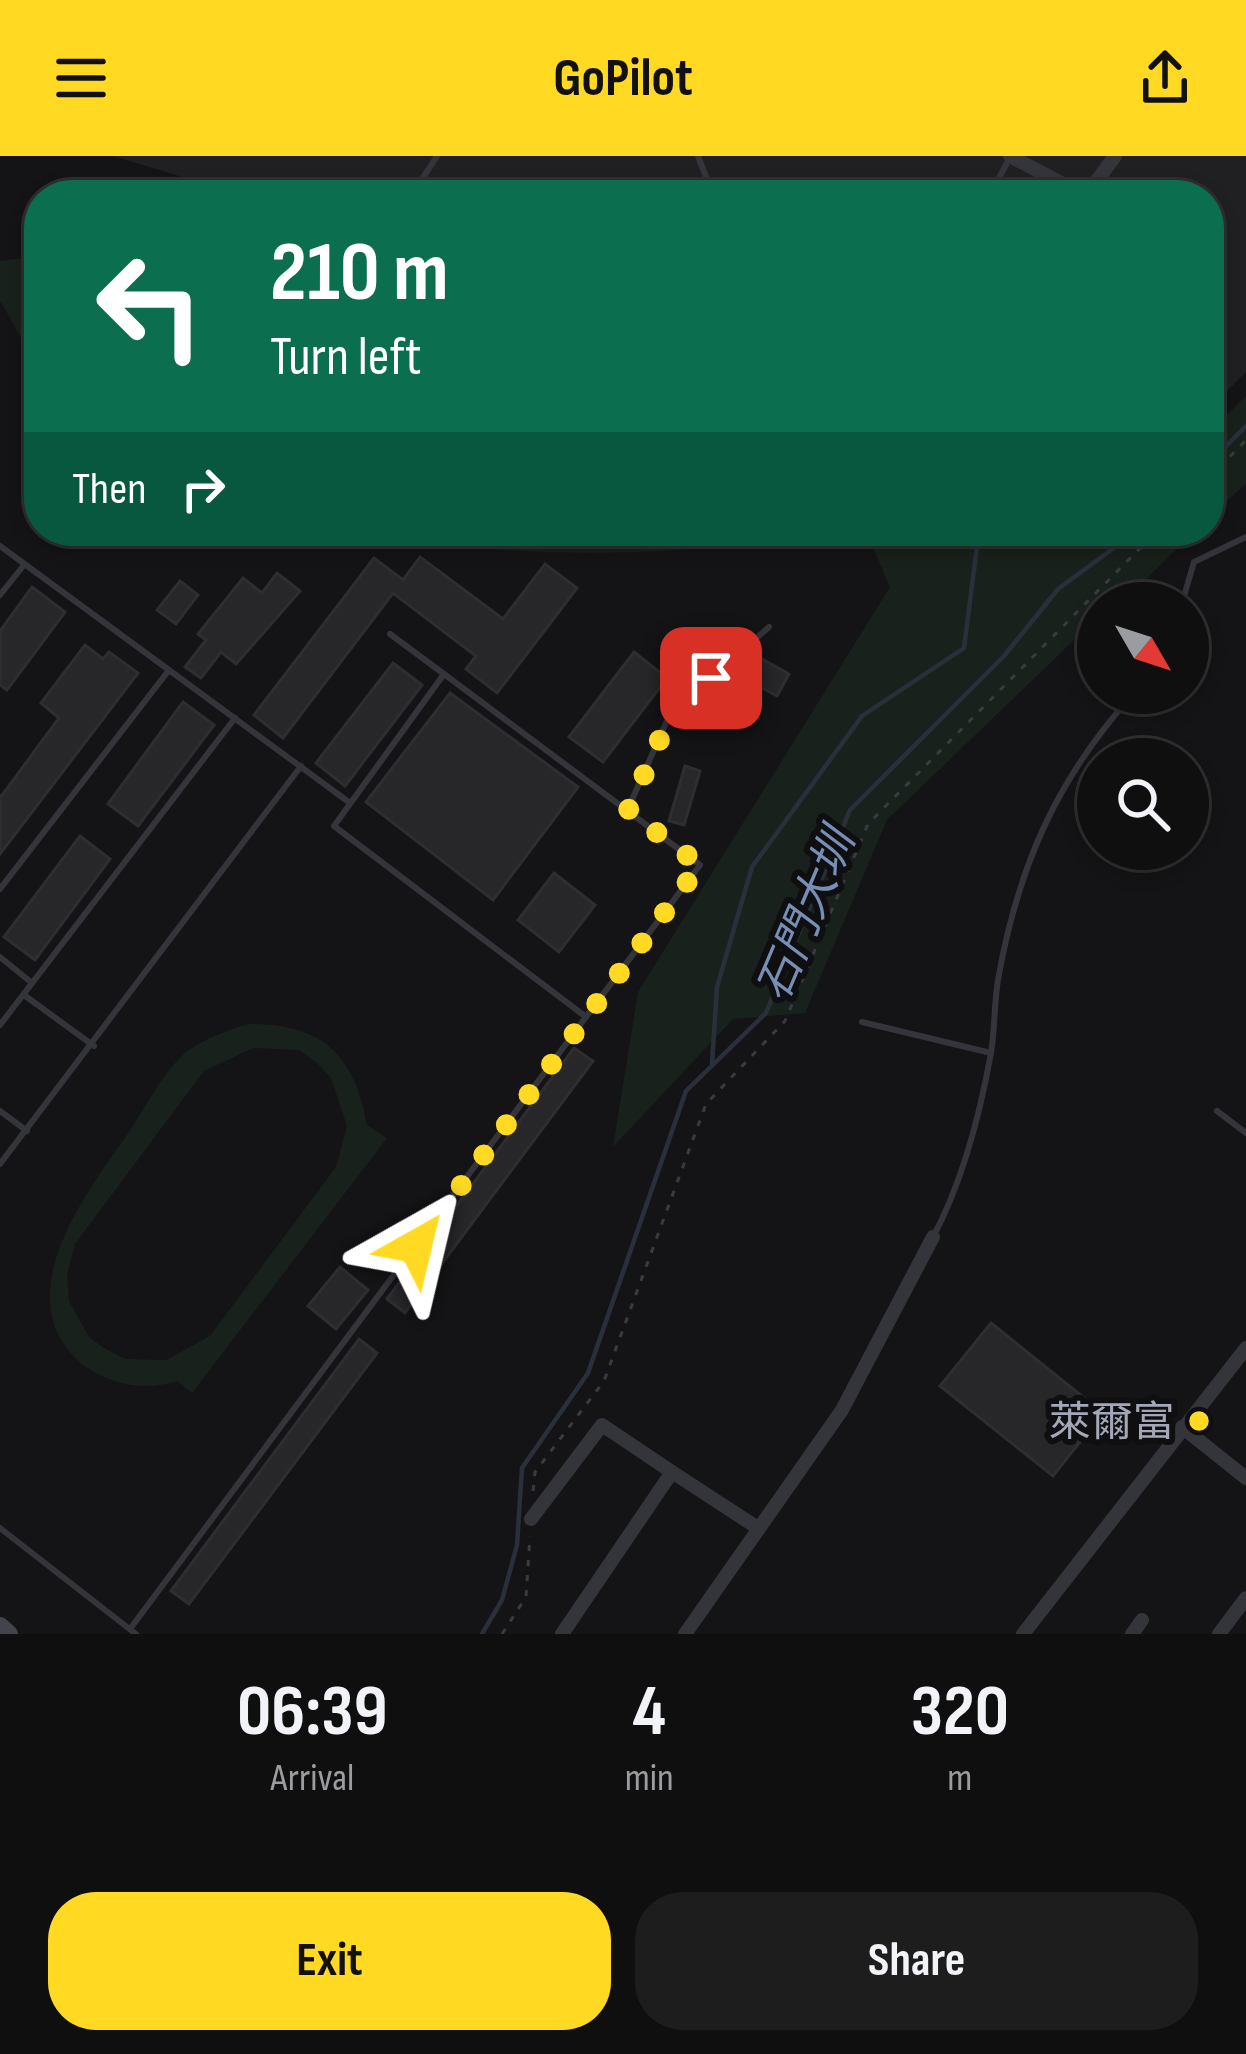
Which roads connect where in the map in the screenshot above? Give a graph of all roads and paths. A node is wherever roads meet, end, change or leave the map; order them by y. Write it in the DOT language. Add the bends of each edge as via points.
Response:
graph roads {
  1 [pos="1010,156"];
  2 [pos="1115,156"];
  3 [pos="1055,180"];
  4 [pos="1097,180"];
  5 [pos="1246,440"];
  6 [pos="1224,463"];
  7 [pos="1246,537"];
  8 [pos="0,546"];
  9 [pos="1142,546"];
  10 [pos="24,565"];
  11 [pos="1188,582"];
  12 [pos="0,595"];
  13 [pos="769,627"];
  14 [pos="390,634"];
  15 [pos="169,670"];
  16 [pos="444,674"];
  17 [pos="1115,714"];
  18 [pos="235,718"];
  19 [pos="301,766"];
  20 [pos="350,803"];
  21 [pos="628,811"];
  22 [pos="0,889"];
  23 [pos="0,957"];
  24 [pos="32,983"];
  25 [pos="23,995"];
  26 [pos="586,1017"];
  27 [pos="862,1022"];
  28 [pos="0,1025"];
  29 [pos="94,1046"];
  30 [pos="991,1053"];
  31 [pos="0,1111"];
  32 [pos="1217,1111"];
  33 [pos="27,1131"];
  34 [pos="1246,1133"];
  35 [pos="0,1164"];
  36 [pos="933,1237"];
  37 [pos="1246,1348"];
  38 [pos="1182,1427"];
  39 [pos="672,1472"];
  40 [pos="1246,1478"];
  41 [pos="531,1519"];
  42 [pos="0,1528"];
  43 [pos="758,1528"];
  44 [pos="1246,1598"];
  45 [pos="1142,1620"];
  46 [pos="0,1626"];
  47 [pos="133,1632"];
  48 [pos="1220,1633"];
  49 [pos="9,1634"];
  50 [pos="502,1634"];
  51 [pos="562,1634"];
  52 [pos="685,1634"];
  53 [pos="1023,1634"];
  54 [pos="1132,1634"];
  1 -- 3 [label="street"];
  2 -- 4 [label="street"];
  5 -- 6 [label="path"];
  7 -- 11 [label="lane" via="1194,562"];
  8 -- 10 [label="lane"];
  9 -- 41 [label="path" via="868,824 785,1021 706,1104 604,1381 535,1472"];
  10 -- 12 [label="lane"];
  10 -- 15 [label="lane"];
  13 -- 21 [label="lane" via="679,696"];
  14 -- 16 [label="lane"];
  15 -- 18 [label="lane"];
  15 -- 22 [label="lane"];
  16 -- 20 [label="lane"];
  16 -- 21 [label="lane"];
  17 -- 30 [label="lane" via="1086,746 1048,814 1018,889"];
  18 -- 19 [label="lane"];
  18 -- 24 [label="lane"];
  19 -- 20 [label="lane"];
  19 -- 29 [label="lane"];
  20 -- 26 [label="lane" via="334,826"];
  21 -- 26 [label="lane" via="700,865"];
  23 -- 24 [label="lane"];
  24 -- 25 [label="lane"];
  25 -- 28 [label="lane"];
  25 -- 29 [label="lane"];
  26 -- 47 [label="lane"];
  27 -- 30 [label="lane"];
  29 -- 33 [label="lane"];
  30 -- 36 [label="lane" via="954,1194"];
  31 -- 33 [label="lane"];
  32 -- 34 [label="lane"];
  33 -- 35 [label="lane"];
  36 -- 43 [label="street" via="842,1410"];
  37 -- 38 [label="street"];
  38 -- 40 [label="street"];
  38 -- 53 [label="street"];
  39 -- 41 [label="street" via="602,1425"];
  39 -- 43 [label="street"];
  39 -- 51 [label="street"];
  41 -- 50 [label="path" via="526,1597"];
  42 -- 47 [label="lane"];
  43 -- 52 [label="street"];
  44 -- 48 [label="street"];
  45 -- 54 [label="street"];
  46 -- 49 [label="main road"];
}
